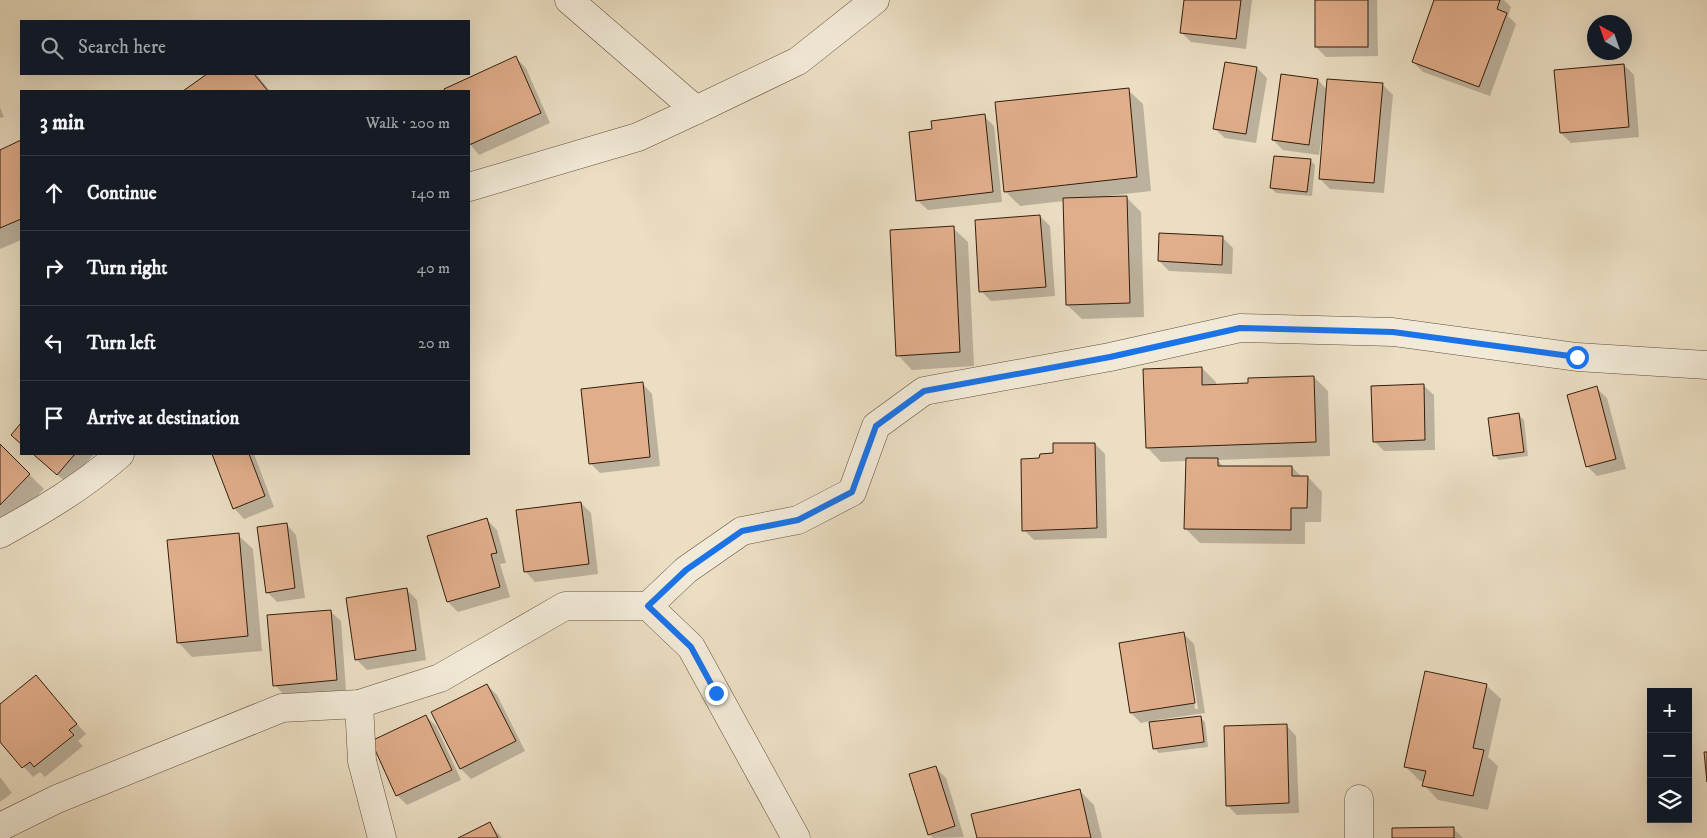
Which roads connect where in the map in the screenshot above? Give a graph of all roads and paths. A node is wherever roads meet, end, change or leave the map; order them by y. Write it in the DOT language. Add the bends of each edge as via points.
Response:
graph roads {
  1 [pos="568,0"];
  2 [pos="875,0"];
  3 [pos="696,110"];
  4 [pos="470,187"];
  5 [pos="1707,365"];
  6 [pos="119,455"];
  7 [pos="0,534"];
  8 [pos="648,606"];
  9 [pos="359,704"];
  10 [pos="1359,799"];
  11 [pos="0,827"];
  12 [pos="382,838"];
  13 [pos="796,838"];
  14 [pos="1359,838"];
  1 -- 3 [label="street"];
  2 -- 3 [label="street" via="798,61"];
  3 -- 4 [label="street" via="638,137"];
  5 -- 8 [label="street" via="1577,357 1393,332 1240,328 1110,357 924,391 876,426 852,492 798,520 742,531 686,570"];
  6 -- 7 [label="street" via="45,509"];
  8 -- 9 [label="street" via="565,606 440,678"];
  8 -- 13 [label="street" via="691,647"];
  9 -- 11 [label="street" via="282,708 57,799"];
  9 -- 12 [label="street" via="362,761"];
  10 -- 14 [label="street"];
}
